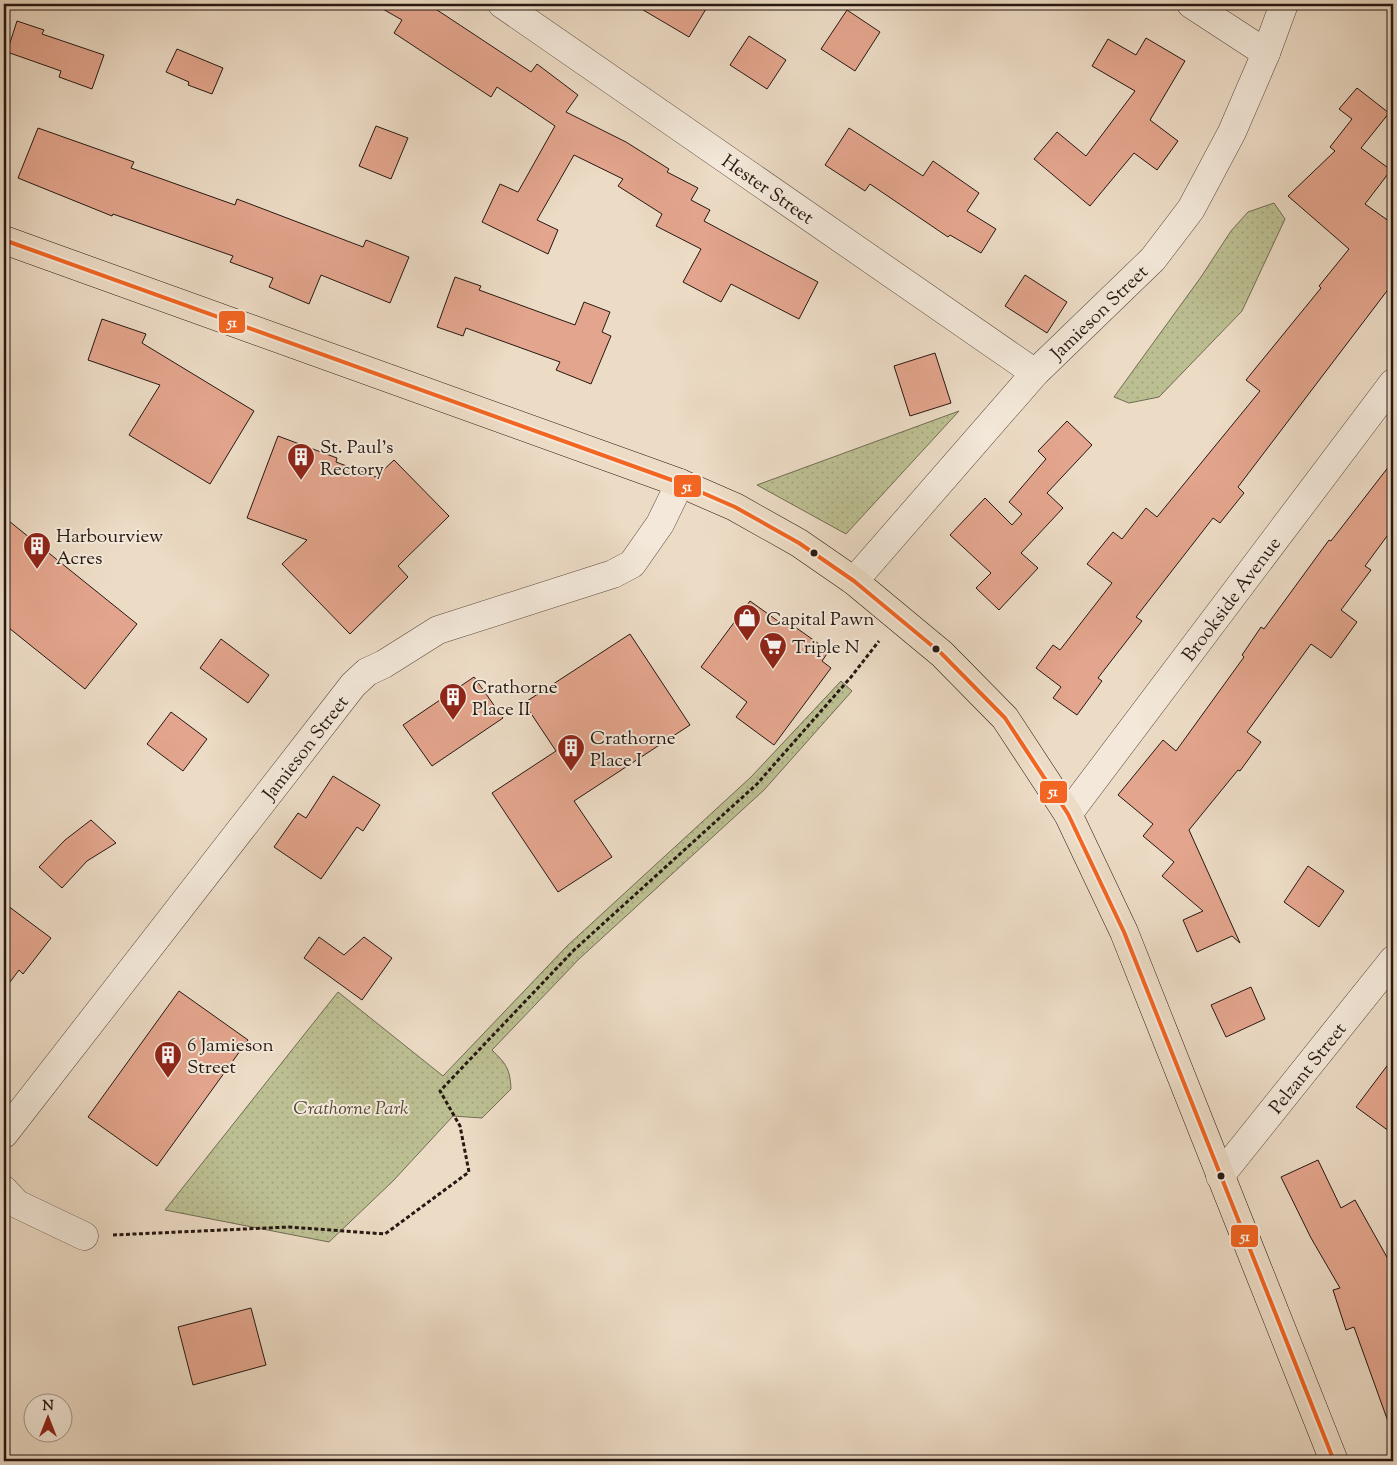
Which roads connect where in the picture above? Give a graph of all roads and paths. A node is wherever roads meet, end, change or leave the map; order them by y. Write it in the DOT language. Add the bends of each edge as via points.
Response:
graph roads {
  1 [pos="502,4"];
  2 [pos="1191,4"];
  3 [pos="1284,4"];
  4 [pos="1266,53"];
  5 [pos="4,240"];
  6 [pos="1035,373"];
  7 [pos="1393,383"];
  8 [pos="680,483"];
  9 [pos="854,581"];
  10 [pos="898,617"];
  11 [pos="1068,814"];
  12 [pos="1393,960"];
  13 [pos="9,1121"];
  14 [pos="1220,1176"];
  15 [pos="4,1190"];
  16 [pos="84,1236"];
  17 [pos="1334,1461"];
  1 -- 6 [label="street, Hester Street"];
  2 -- 4 [label="street"];
  3 -- 4 [label="street, Jamieson Street"];
  4 -- 6 [label="street, Jamieson Street" via="1232,132 1191,209 1153,259"];
  5 -- 8 [label="main road"];
  6 -- 9 [label="street, Jamieson Street"];
  7 -- 11 [label="street, Brookside Avenue"];
  8 -- 9 [label="main road" via="735,506 799,543"];
  8 -- 13 [label="street, Jamieson Street" via="660,524 632,564 613,574 438,630 367,672 353,685"];
  9 -- 10 [label="main road"];
  10 -- 11 [label="main road" via="942,654 1005,718"];
  10 -- 16 [label="path" via="851,677 757,784 573,951 440,1091 460,1126 469,1172 385,1234 289,1227"];
  11 -- 14 [label="main road" via="1124,932"];
  12 -- 14 [label="street, Pelzant Street"];
  14 -- 17 [label="main road"];
  15 -- 16 [label="street" via="17,1204"];
}
